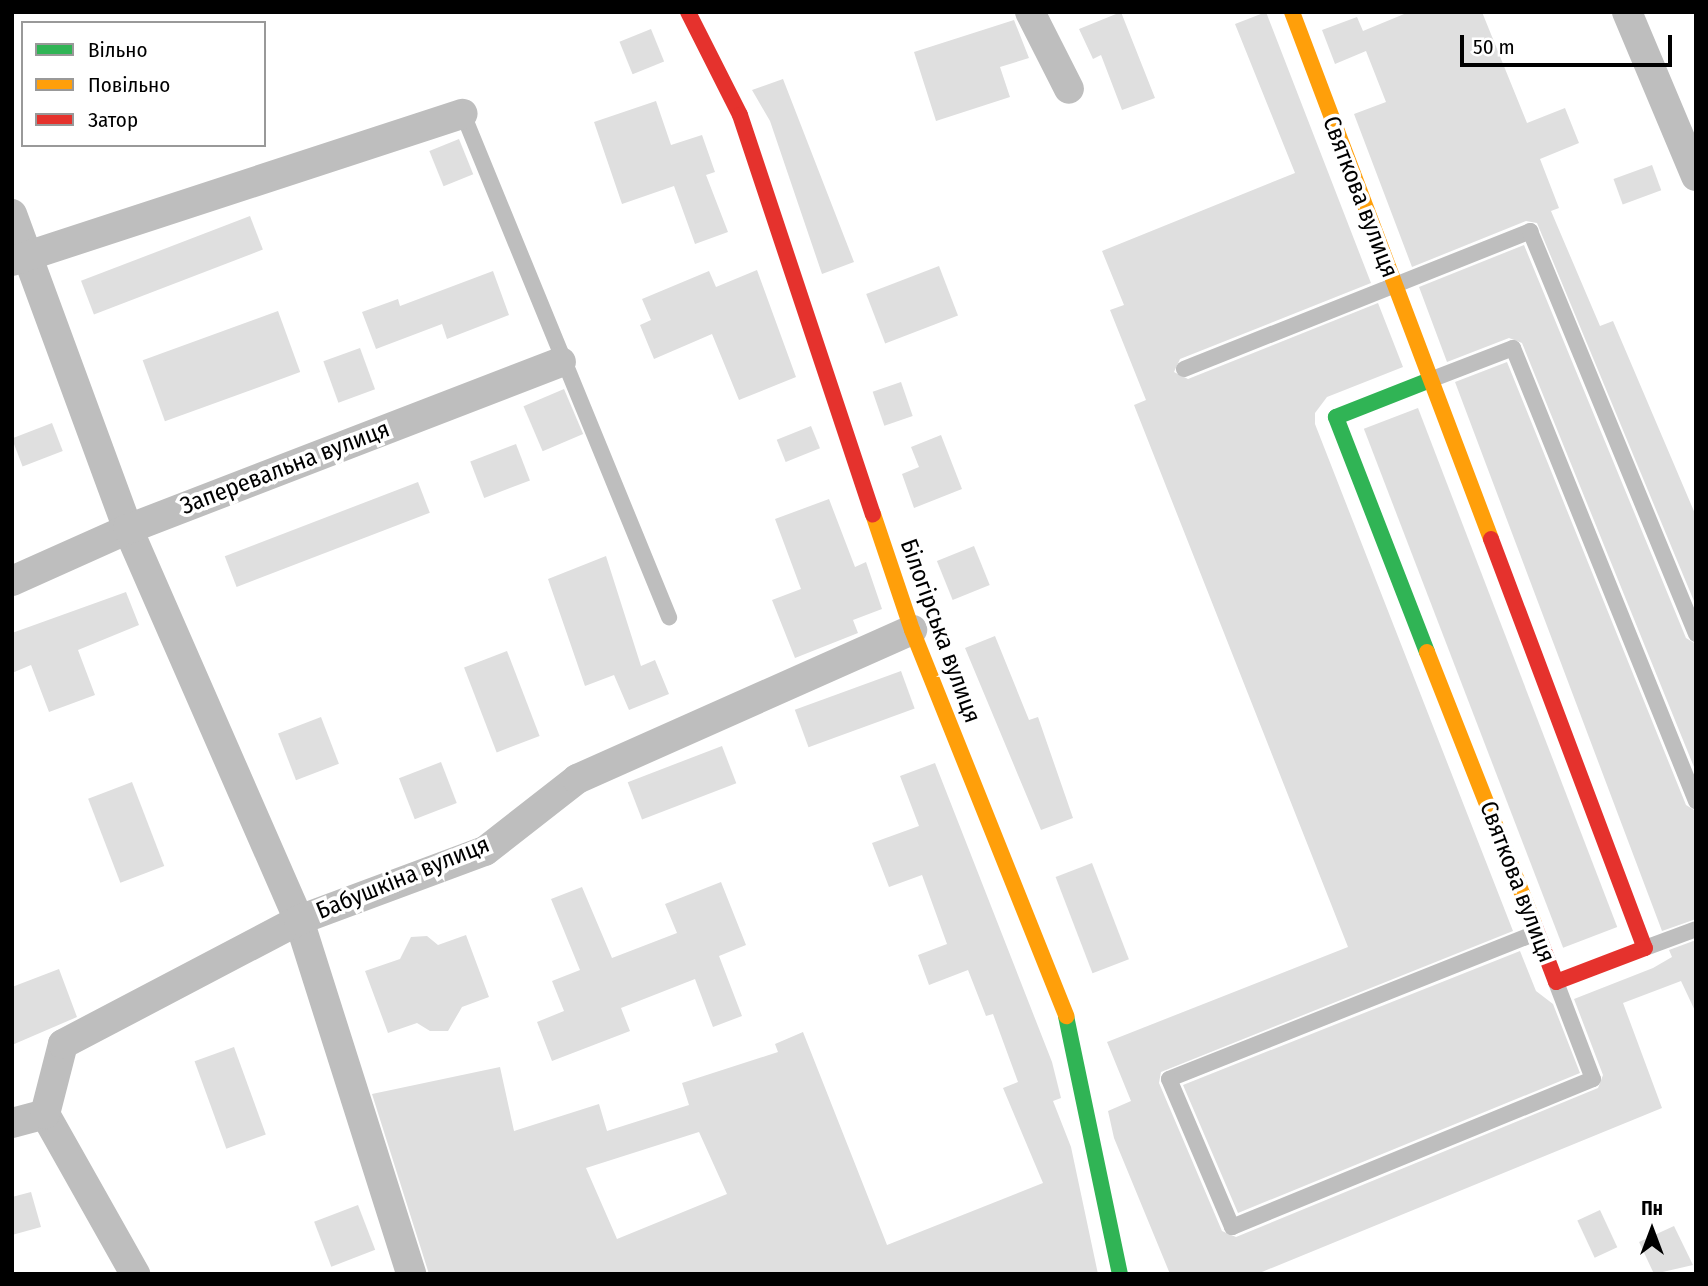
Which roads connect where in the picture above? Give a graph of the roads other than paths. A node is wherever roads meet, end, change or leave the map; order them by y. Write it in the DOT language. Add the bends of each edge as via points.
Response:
graph roads {
  1 [pos="688,12"];
  2 [pos="1030,12"];
  3 [pos="1292,12"];
  4 [pos="1627,12"];
  5 [pos="1069,89"];
  6 [pos="463,114"];
  7 [pos="1696,176"];
  8 [pos="12,214"];
  9 [pos="20,259"];
  10 [pos="1393,285"];
  11 [pos="561,362"];
  12 [pos="1184,369"];
  13 [pos="1430,380"];
  14 [pos="128,529"];
  15 [pos="12,581"];
  16 [pos="669,617"];
  17 [pos="912,631"];
  18 [pos="1696,634"];
  19 [pos="1696,801"];
  20 [pos="299,920"];
  21 [pos="1696,929"];
  22 [pos="1536,933"];
  23 [pos="1644,948"];
  24 [pos="1556,982"];
  25 [pos="45,1114"];
  26 [pos="12,1123"];
  27 [pos="135,1274"];
  28 [pos="411,1274"];
  29 [pos="1120,1274"];
  1 -- 17 [label="street, Білогірська вулиця" via="740,114"];
  2 -- 5 [label="street"];
  3 -- 10 [label="street, Святкова вулиця"];
  4 -- 7 [label="street"];
  6 -- 9 [label="street"];
  6 -- 11 [label="lane"];
  8 -- 9 [label="street"];
  9 -- 14 [label="street"];
  10 -- 12 [label="lane"];
  10 -- 13 [label="street, Святкова вулиця"];
  10 -- 18 [label="lane" via="1530,231"];
  11 -- 14 [label="street, Заперевальна вулиця"];
  11 -- 16 [label="lane"];
  13 -- 19 [label="lane" via="1513,348"];
  13 -- 22 [label="street, Святкова вулиця" via="1336,417"];
  13 -- 23 [label="street, Святкова вулиця"];
  14 -- 15 [label="street, Заперевальна вулиця"];
  14 -- 20 [label="street"];
  17 -- 20 [label="street, Бабушкіна вулиця" via="577,779 485,851"];
  17 -- 29 [label="street, Білогірська вулиця" via="1065,1010"];
  20 -- 25 [label="street, Бабушкіна вулиця" via="63,1044"];
  20 -- 28 [label="street"];
  21 -- 23 [label="lane"];
  22 -- 24 [label="street, Святкова вулиця"];
  22 -- 24 [label="lane" via="1169,1079 1232,1227 1593,1079"];
  23 -- 24 [label="street, Святкова вулиця"];
  25 -- 26 [label="street"];
  25 -- 27 [label="street"];
}
